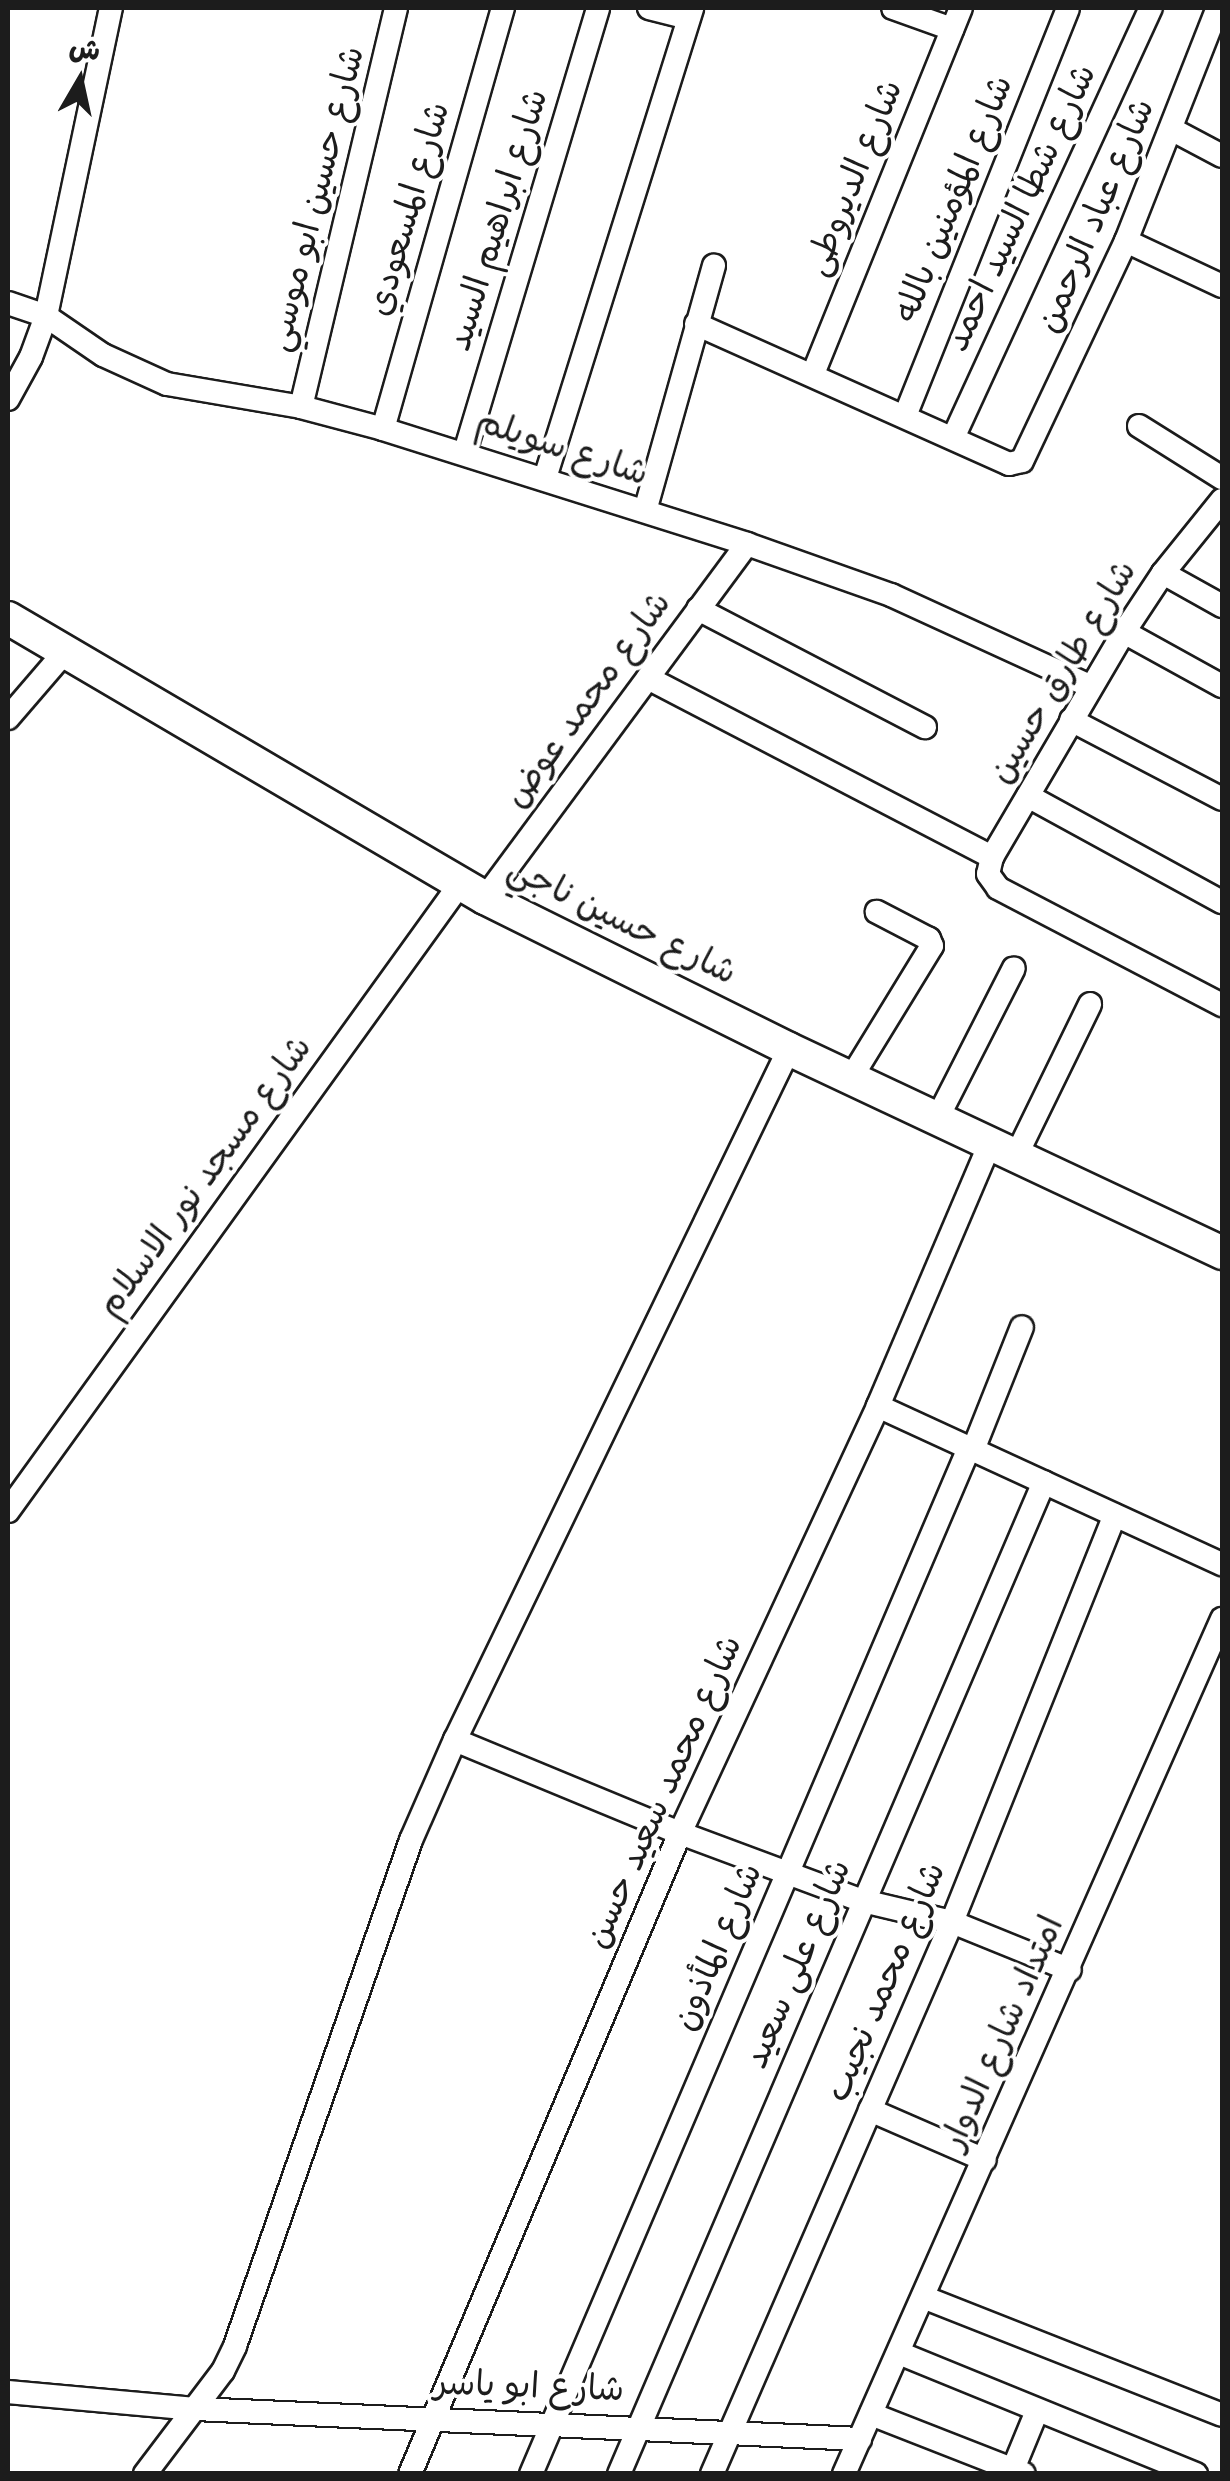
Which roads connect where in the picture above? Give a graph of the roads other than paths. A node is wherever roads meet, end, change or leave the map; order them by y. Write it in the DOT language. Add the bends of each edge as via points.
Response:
graph roads {
  1 [pos="111,8"];
  2 [pos="396,8"];
  3 [pos="503,8"];
  4 [pos="598,8"];
  5 [pos="649,8"];
  6 [pos="893,8"];
  7 [pos="1068,8"];
  8 [pos="1151,8"];
  9 [pos="1218,8"];
  10 [pos="690,13"];
  11 [pos="956,18"];
  12 [pos="1173,130"];
  13 [pos="1222,156"];
  14 [pos="1126,241"];
  15 [pos="714,265"];
  16 [pos="1222,286"];
  17 [pos="8,303"];
  18 [pos="46,316"];
  19 [pos="696,324"];
  20 [pos="813,374"];
  21 [pos="8,399"];
  22 [pos="302,407"];
  23 [pos="905,416"];
  24 [pos="1140,426"];
  25 [pos="383,429"];
  26 [pos="953,438"];
  27 [pos="465,452"];
  28 [pos="545,478"];
  29 [pos="1222,478"];
  30 [pos="644,511"];
  31 [pos="1219,512"];
  32 [pos="747,544"];
  33 [pos="1163,573"];
  34 [pos="1222,606"];
  35 [pos="698,610"];
  36 [pos="8,618"];
  37 [pos="1124,632"];
  38 [pos="63,654"];
  39 [pos="648,678"];
  40 [pos="1090,686"];
  41 [pos="1222,686"];
  42 [pos="8,718"];
  43 [pos="1071,720"];
  44 [pos="925,727"];
  45 [pos="1028,796"];
  46 [pos="1222,800"];
  47 [pos="992,857"];
  48 [pos="473,891"];
  49 [pos="1222,902"];
  50 [pos="876,912"];
  51 [pos="1014,968"];
  52 [pos="1090,1004"];
  53 [pos="1222,1005"];
  54 [pos="790,1049"];
  55 [pos="851,1078"];
  56 [pos="937,1119"];
  57 [pos="1003,1150"];
  58 [pos="1222,1253"];
  59 [pos="1022,1326"];
  60 [pos="878,1406"];
  61 [pos="971,1449"];
  62 [pos="1044,1482"];
  63 [pos="8,1510"];
  64 [pos="1115,1514"];
  65 [pos="1222,1564"];
  66 [pos="1222,1618"];
  67 [pos="455,1740"];
  68 [pos="680,1833"];
  69 [pos="787,1873"];
  70 [pos="863,1901"];
  71 [pos="952,1922"];
  72 [pos="1070,1970"];
  73 [pos="870,2110"];
  74 [pos="985,2160"];
  75 [pos="924,2297"];
  76 [pos="898,2353"];
  77 [pos="8,2392"];
  78 [pos="195,2409"];
  79 [pos="1037,2410"];
  80 [pos="1222,2412"];
  81 [pos="871,2414"];
  82 [pos="436,2418"];
  83 [pos="553,2423"];
  84 [pos="639,2426"];
  85 [pos="729,2431"];
  86 [pos="860,2439"];
  87 [pos="1016,2472"];
  88 [pos="145,2474"];
  89 [pos="410,2474"];
  90 [pos="531,2474"];
  91 [pos="619,2474"];
  92 [pos="712,2474"];
  93 [pos="844,2474"];
  94 [pos="1196,2474"];
  1 -- 18 [label="street"];
  2 -- 22 [label="street, شارع حسين ابو موسي"];
  3 -- 25 [label="street, شارع المسعودي"];
  4 -- 27 [label="street, شارع ابراهيم السيد"];
  5 -- 10 [label="street"];
  6 -- 11 [label="street"];
  7 -- 23 [label="street, شارع المؤمنين بالله"];
  8 -- 26 [label="street, شارع شطا السيد احمد"];
  9 -- 12 [label="street, شارع عباد الرحمن"];
  10 -- 28 [label="street"];
  11 -- 20 [label="street, شارع الديروطى"];
  12 -- 13 [label="street"];
  12 -- 14 [label="street, شارع عباد الرحمن"];
  14 -- 16 [label="street"];
  14 -- 26 [label="street, شارع عباد الرحمن" via="1022,462 1008,464"];
  15 -- 19 [label="street"];
  17 -- 18 [label="street, شارع سويلم"];
  18 -- 21 [label="street"];
  18 -- 22 [label="street, شارع سويلم" via="103,356 167,384"];
  19 -- 20 [label="street"];
  19 -- 30 [label="street"];
  20 -- 23 [label="street"];
  22 -- 25 [label="street, شارع سويلم"];
  23 -- 26 [label="street"];
  24 -- 29 [label="street"];
  25 -- 27 [label="street, شارع سويلم"];
  27 -- 28 [label="street, شارع سويلم"];
  28 -- 30 [label="street, شارع سويلم"];
  30 -- 32 [label="street, شارع سويلم"];
  31 -- 33 [label="street, شارع طارق حسين"];
  32 -- 35 [label="street, شارع محمد عوض"];
  32 -- 40 [label="street, شارع سويلم" via="891,595"];
  33 -- 34 [label="street"];
  33 -- 37 [label="street, شارع طارق حسين"];
  35 -- 39 [label="street, شارع محمد عوض"];
  35 -- 44 [label="street"];
  36 -- 38 [label="street, شارع حسين ناجي"];
  37 -- 40 [label="street, شارع طارق حسين"];
  37 -- 41 [label="street"];
  38 -- 42 [label="street"];
  38 -- 48 [label="street, شارع حسين ناجي"];
  39 -- 47 [label="street"];
  39 -- 48 [label="street, شارع محمد عوض"];
  40 -- 43 [label="street, شارع طارق حسين"];
  43 -- 45 [label="street, شارع طارق حسين"];
  43 -- 46 [label="street"];
  45 -- 47 [label="street, شارع طارق حسين"];
  45 -- 49 [label="street"];
  47 -- 53 [label="street" via="988,874 998,888"];
  48 -- 54 [label="street, شارع حسين ناجي"];
  48 -- 63 [label="street, شارع مسجد نور الاسلام"];
  50 -- 55 [label="street" via="932,946"];
  51 -- 56 [label="street"];
  52 -- 57 [label="street, شارع محمد سعيد حسن"];
  54 -- 55 [label="street, شارع حسين ناجي"];
  54 -- 67 [label="street"];
  55 -- 56 [label="street, شارع حسين ناجي"];
  56 -- 57 [label="street, شارع حسين ناجي"];
  57 -- 58 [label="street, شارع حسين ناجي"];
  57 -- 60 [label="street, شارع محمد سعيد حسن"];
  59 -- 61 [label="street, شارع المأذون"];
  60 -- 61 [label="street"];
  60 -- 68 [label="street, شارع محمد سعيد حسن"];
  61 -- 62 [label="street"];
  61 -- 69 [label="street, شارع المأذون"];
  62 -- 64 [label="street"];
  62 -- 70 [label="street, شارع على سعيد"];
  64 -- 65 [label="street"];
  64 -- 71 [label="street, شارع محمد نجيب"];
  66 -- 72 [label="street, امتداد شارع الدوار"];
  67 -- 68 [label="street"];
  67 -- 78 [label="street" via="411,1840 245,2319 223,2371"];
  68 -- 69 [label="street"];
  68 -- 82 [label="street, شارع محمد سعيد حسن"];
  69 -- 70 [label="street"];
  69 -- 83 [label="street, شارع المأذون"];
  70 -- 71 [label="street"];
  70 -- 84 [label="street, شارع على سعيد"];
  71 -- 72 [label="street"];
  71 -- 73 [label="street, شارع محمد نجيب"];
  72 -- 74 [label="street, امتداد شارع الدوار"];
  73 -- 74 [label="street"];
  73 -- 85 [label="street, شارع محمد نجيب"];
  74 -- 75 [label="street, امتداد شارع الدوار"];
  75 -- 76 [label="street, امتداد شارع الدوار"];
  75 -- 80 [label="street"];
  76 -- 79 [label="street"];
  76 -- 81 [label="street, امتداد شارع الدوار"];
  77 -- 78 [label="street, شارع ابو ياسر"];
  78 -- 82 [label="street, شارع ابو ياسر"];
  78 -- 88 [label="street"];
  79 -- 87 [label="street"];
  79 -- 94 [label="street"];
  81 -- 86 [label="street, امتداد شارع الدوار"];
  81 -- 87 [label="street"];
  82 -- 83 [label="street, شارع ابو ياسر"];
  82 -- 89 [label="street, شارع محمد سعيد حسن"];
  83 -- 84 [label="street, شارع ابو ياسر"];
  83 -- 90 [label="street, شارع المأذون"];
  84 -- 85 [label="street, شارع ابو ياسر"];
  84 -- 91 [label="street, شارع على سعيد"];
  85 -- 86 [label="street, شارع ابو ياسر"];
  85 -- 92 [label="street, شارع محمد نجيب"];
  86 -- 93 [label="street, امتداد شارع الدوار"];
}
